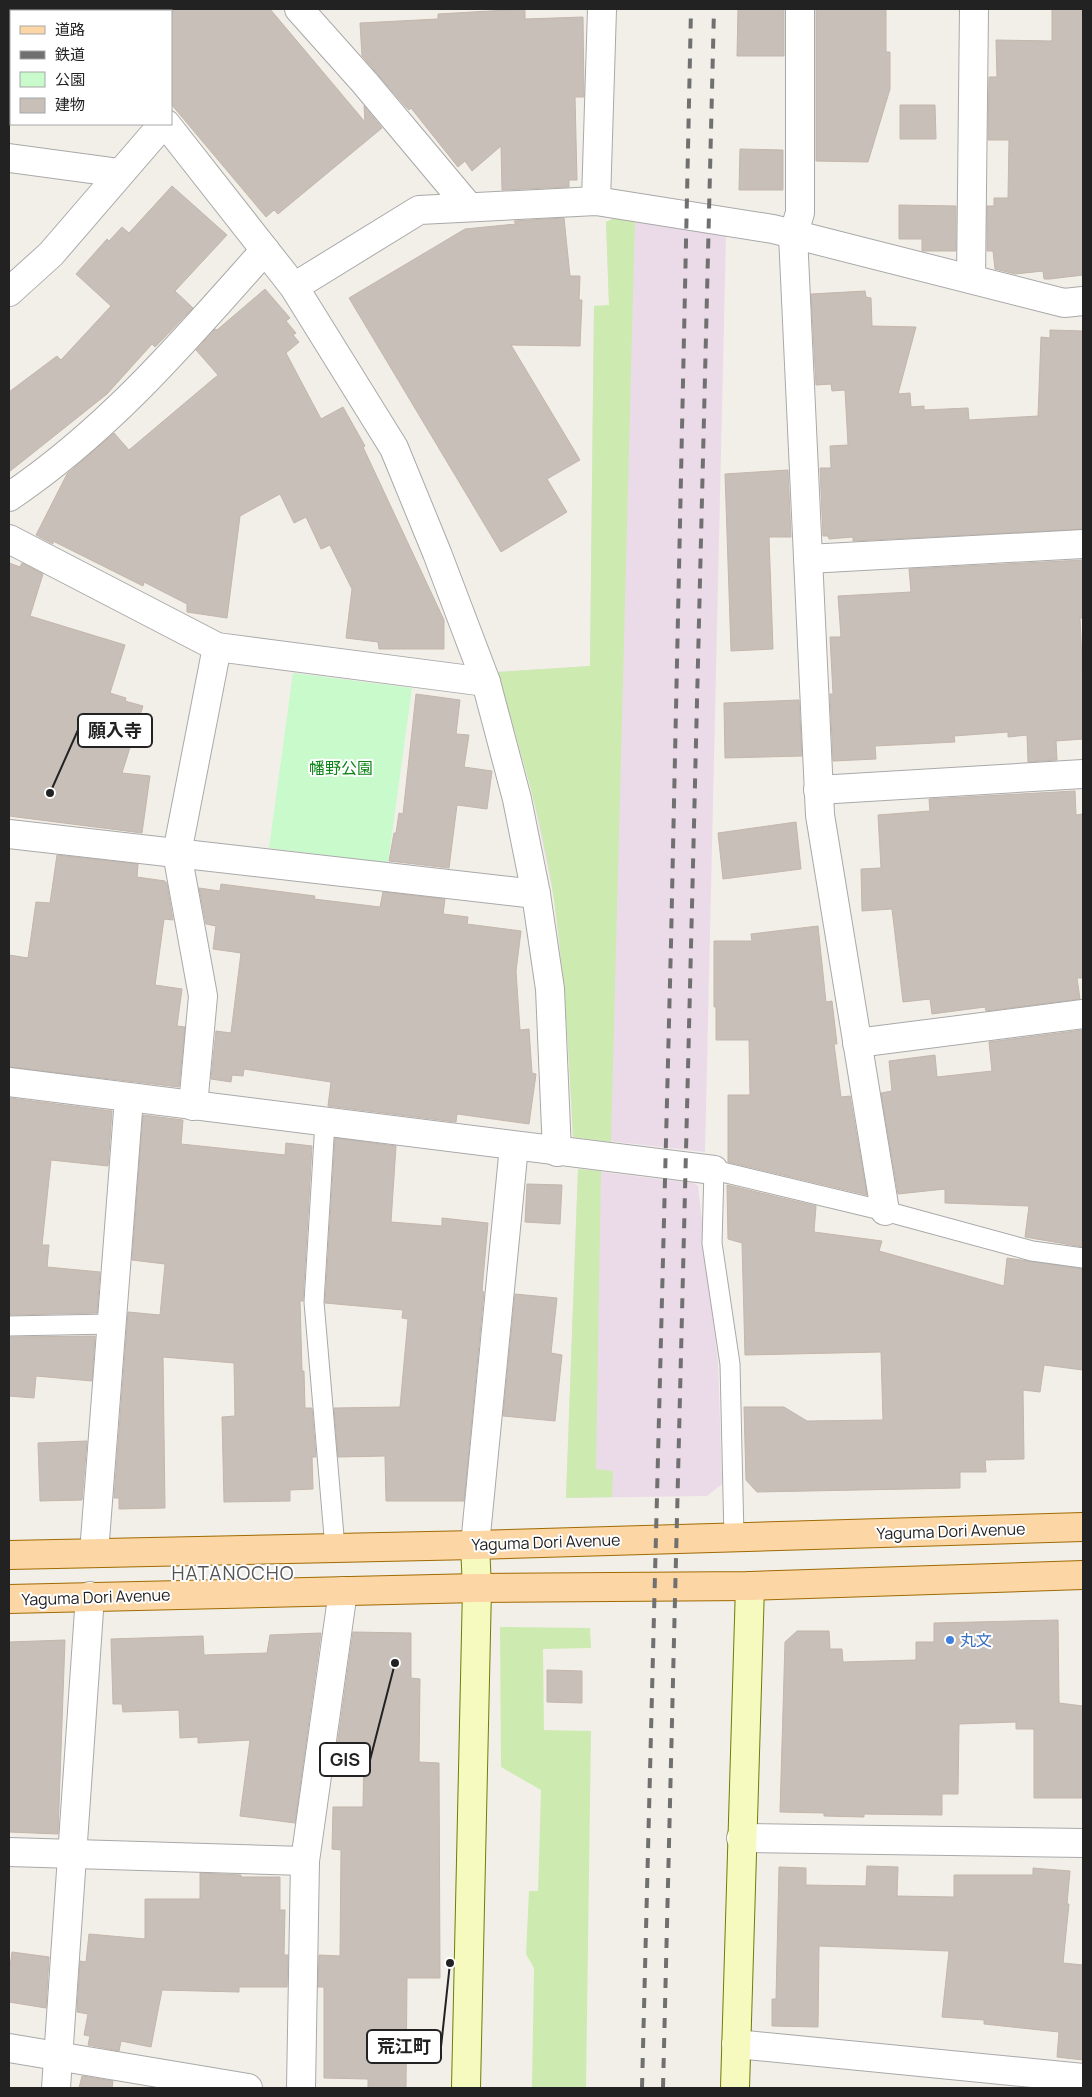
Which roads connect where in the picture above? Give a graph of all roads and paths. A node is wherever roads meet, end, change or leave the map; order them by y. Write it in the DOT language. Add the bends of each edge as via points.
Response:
graph roads {
  1 [pos="299,9"];
  2 [pos="602,9"];
  3 [pos="800,9"];
  4 [pos="974,9"];
  5 [pos="163,125"];
  6 [pos="165,125"];
  7 [pos="9,158"];
  8 [pos="120,173"];
  9 [pos="596,201"];
  10 [pos="468,206"];
  11 [pos="793,235"];
  12 [pos="265,250"];
  13 [pos="971,279"];
  14 [pos="294,287"];
  15 [pos="9,292"];
  16 [pos="1083,301"];
  17 [pos="9,497"];
  18 [pos="9,539"];
  19 [pos="1083,544"];
  20 [pos="808,559"];
  21 [pos="217,647"];
  22 [pos="486,682"];
  23 [pos="1083,774"];
  24 [pos="818,790"];
  25 [pos="9,834"];
  26 [pos="177,853"];
  27 [pos="536,894"];
  28 [pos="1083,1014"];
  29 [pos="857,1043"];
  30 [pos="9,1082"];
  31 [pos="128,1098"];
  32 [pos="193,1106"];
  33 [pos="325,1122"];
  34 [pos="514,1146"];
  35 [pos="557,1152"];
  36 [pos="714,1170"];
  37 [pos="885,1212"];
  38 [pos="1083,1258"];
  39 [pos="111,1324"];
  40 [pos="9,1326"];
  41 [pos="1083,1527"];
  42 [pos="734,1537"];
  43 [pos="475,1544"];
  44 [pos="335,1548"];
  45 [pos="94,1553"];
  46 [pos="9,1555"];
  47 [pos="1083,1575"];
  48 [pos="750,1586"];
  49 [pos="477,1588"];
  50 [pos="343,1591"];
  51 [pos="90,1596"];
  52 [pos="9,1599"];
  53 [pos="742,1838"];
  54 [pos="1083,1843"];
  55 [pos="9,1852"];
  56 [pos="72,1854"];
  57 [pos="305,1861"];
  58 [pos="736,2044"];
  59 [pos="9,2048"];
  60 [pos="59,2055"];
  61 [pos="1083,2078"];
  62 [pos="56,2088"];
  63 [pos="248,2088"];
  64 [pos="301,2088"];
  65 [pos="466,2088"];
  66 [pos="735,2088"];
  1 -- 10 [label="street"];
  2 -- 9 [label="street"];
  3 -- 11 [label="street" via="800,213"];
  4 -- 13 [label="street"];
  5 -- 8 [label="street"];
  6 -- 12 [label="street"];
  7 -- 8 [label="street"];
  8 -- 15 [label="street" via="51,254"];
  9 -- 10 [label="street"];
  9 -- 11 [label="street" via="773,229"];
  10 -- 14 [label="street" via="419,210"];
  11 -- 13 [label="street"];
  11 -- 20 [label="street"];
  12 -- 14 [label="street"];
  12 -- 17 [label="street" via="165,362 96,430"];
  13 -- 16 [label="street" via="1064,303"];
  14 -- 22 [label="street" via="394,448"];
  18 -- 21 [label="street"];
  19 -- 20 [label="street"];
  20 -- 24 [label="street"];
  21 -- 22 [label="street"];
  21 -- 26 [label="street"];
  22 -- 27 [label="street" via="517,799"];
  23 -- 24 [label="street"];
  24 -- 29 [label="street"];
  25 -- 26 [label="street"];
  26 -- 27 [label="street"];
  26 -- 32 [label="street" via="203,996"];
  27 -- 35 [label="street" via="550,989"];
  28 -- 29 [label="street"];
  29 -- 37 [label="street"];
  30 -- 31 [label="street"];
  31 -- 32 [label="street"];
  31 -- 39 [label="street"];
  32 -- 33 [label="street"];
  33 -- 34 [label="street"];
  33 -- 44 [label="lane" via="314,1302"];
  34 -- 35 [label="street"];
  34 -- 43 [label="street"];
  35 -- 36 [label="street"];
  36 -- 37 [label="lane"];
  36 -- 42 [label="lane" via="712,1244 730,1364"];
  37 -- 38 [label="lane" via="1032,1251"];
  39 -- 40 [label="lane"];
  39 -- 45 [label="street"];
  41 -- 42 [label="main road, Yaguma Dori Avenue"];
  42 -- 43 [label="main road, Yaguma Dori Avenue"];
  43 -- 44 [label="main road, Yaguma Dori Avenue"];
  43 -- 49 [label="street"];
  44 -- 45 [label="main road, Yaguma Dori Avenue"];
  45 -- 46 [label="main road, Yaguma Dori Avenue"];
  47 -- 48 [label="main road, Yaguma Dori Avenue"];
  48 -- 49 [label="main road, Yaguma Dori Avenue"];
  48 -- 53 [label="street"];
  49 -- 50 [label="main road, Yaguma Dori Avenue"];
  49 -- 65 [label="street"];
  50 -- 51 [label="main road, Yaguma Dori Avenue"];
  50 -- 57 [label="street"];
  51 -- 52 [label="main road, Yaguma Dori Avenue"];
  51 -- 56 [label="street"];
  53 -- 54 [label="street"];
  53 -- 58 [label="street"];
  55 -- 56 [label="street"];
  56 -- 57 [label="street"];
  56 -- 60 [label="street"];
  57 -- 64 [label="street"];
  58 -- 61 [label="street"];
  58 -- 66 [label="street"];
  59 -- 60 [label="street"];
  60 -- 62 [label="street"];
  60 -- 63 [label="street"];
}
